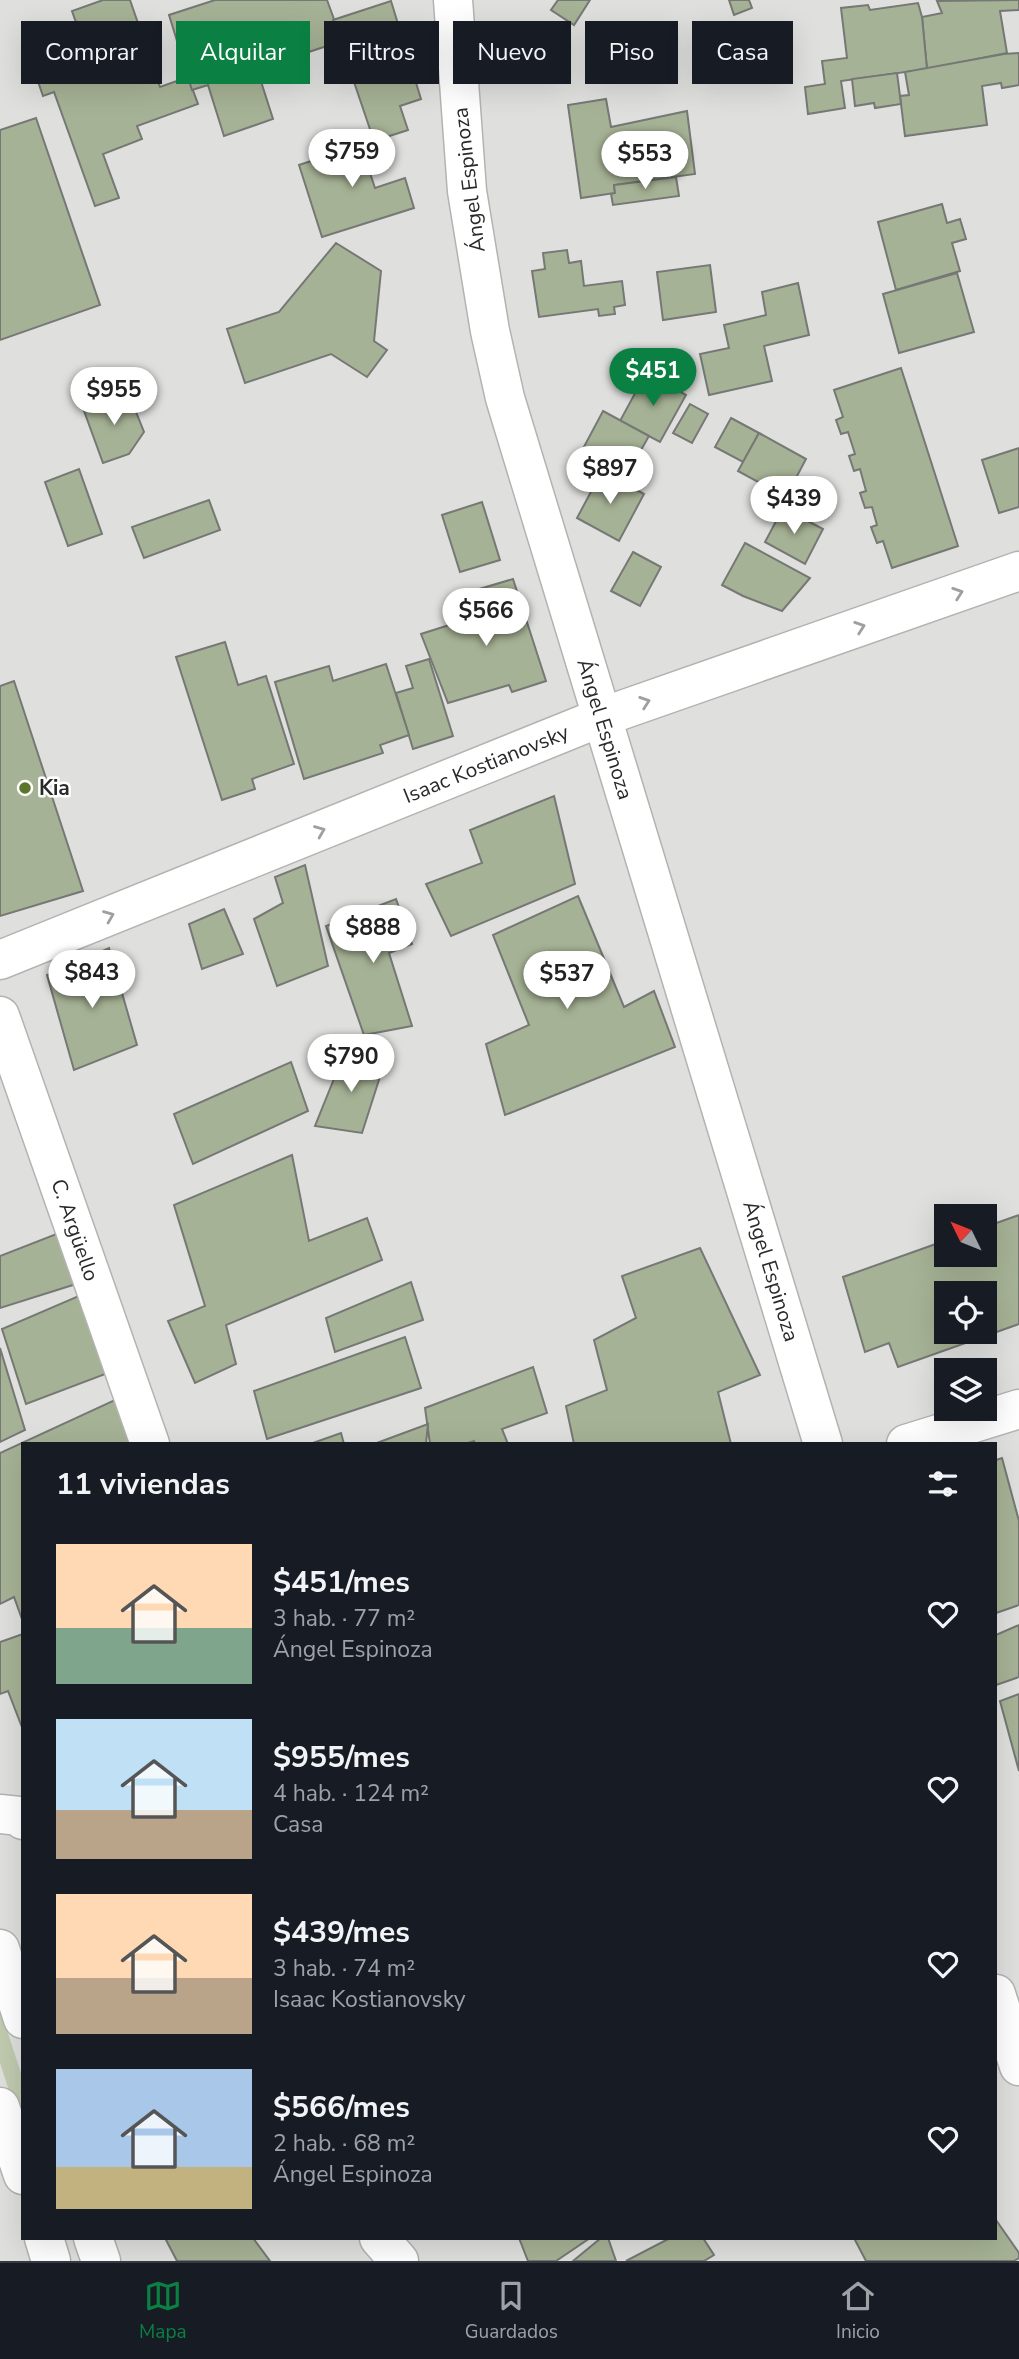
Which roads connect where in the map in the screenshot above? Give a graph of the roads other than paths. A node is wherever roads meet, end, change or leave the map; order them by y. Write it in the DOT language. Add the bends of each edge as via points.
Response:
graph roads {
  1 [pos="453,0"];
  2 [pos="1019,572"];
  3 [pos="602,717"];
  4 [pos="0,960"];
  5 [pos="0,1016"];
  6 [pos="1019,1409"];
  7 [pos="149,1442"];
  8 [pos="822,1442"];
  9 [pos="912,1442"];
  10 [pos="0,1949"];
  11 [pos="997,1997"];
  12 [pos="21,2013"];
  13 [pos="1019,2066"];
  14 [pos="0,2107"];
  15 [pos="21,2169"];
  16 [pos="45,2240"];
  17 [pos="94,2240"];
  18 [pos="381,2240"];
  19 [pos="410,2240"];
  20 [pos="51,2261"];
  21 [pos="101,2261"];
  22 [pos="399,2261"];
  23 [pos="416,2261"];
  1 -- 3 [label="main road, Ángel Espinoza" via="467,191 490,331 505,398"];
  3 -- 2 [label="main road, Isaac Kostianovsky, one-way"];
  4 -- 3 [label="main road, Isaac Kostianovsky, one-way"];
  3 -- 8 [label="main road, Ángel Espinoza"];
  5 -- 7 [label="main road, C. Argüello"];
  6 -- 9 [label="main road"];
  10 -- 12 [label="main road"];
  11 -- 13 [label="main road"];
  14 -- 15 [label="main road"];
  16 -- 20 [label="main road"];
  17 -- 21 [label="main road"];
  18 -- 22 [label="main road"];
  19 -- 23 [label="main road"];
}
